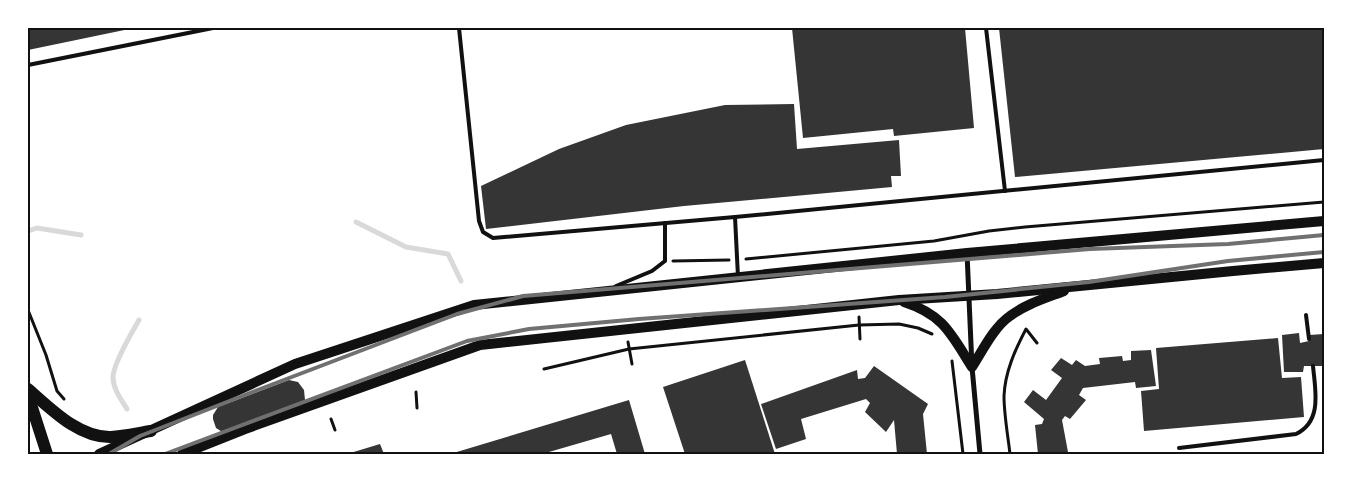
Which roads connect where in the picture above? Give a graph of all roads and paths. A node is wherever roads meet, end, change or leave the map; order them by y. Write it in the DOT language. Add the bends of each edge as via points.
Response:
graph roads {
  1 [pos="213,28"];
  2 [pos="459,28"];
  3 [pos="986,28"];
  4 [pos="28,65"];
  5 [pos="1324,160"];
  6 [pos="1005,192"];
  7 [pos="1324,202"];
  8 [pos="735,217"];
  9 [pos="1324,221"];
  10 [pos="665,223"];
  11 [pos="967,253"];
  12 [pos="737,260"];
  13 [pos="665,261"];
  14 [pos="1324,263"];
  15 [pos="738,278"];
  16 [pos="1078,286"];
  17 [pos="595,294"];
  18 [pos="969,295"];
  19 [pos="899,300"];
  20 [pos="28,310"];
  21 [pos="1306,315"];
  22 [pos="625,329"];
  23 [pos="860,330"];
  24 [pos="937,336"];
  25 [pos="860,338"];
  26 [pos="1309,338"];
  27 [pos="1037,343"];
  28 [pos="629,349"];
  29 [pos="951,358"];
  30 [pos="632,364"];
  31 [pos="1313,366"];
  32 [pos="972,367"];
  33 [pos="544,369"];
  34 [pos="28,389"];
  35 [pos="416,392"];
  36 [pos="28,395"];
  37 [pos="67,403"];
  38 [pos="417,408"];
  39 [pos="331,419"];
  40 [pos="335,430"];
  41 [pos="151,432"];
  42 [pos="1179,448"];
  43 [pos="48,454"];
  44 [pos="99,454"];
  45 [pos="182,454"];
  46 [pos="963,454"];
  47 [pos="980,454"];
  48 [pos="1010,454"];
  1 -- 4 [label="lane"];
  2 -- 10 [label="lane" via="479,222 483,232 493,238"];
  3 -- 6 [label="lane"];
  5 -- 6 [label="lane"];
  6 -- 8 [label="lane"];
  7 -- 12 [label="path" via="989,231 934,241"];
  8 -- 10 [label="lane"];
  8 -- 12 [label="lane"];
  9 -- 11 [label="main road"];
  10 -- 13 [label="lane"];
  11 -- 15 [label="main road"];
  11 -- 18 [label="street"];
  12 -- 13 [label="path"];
  12 -- 15 [label="lane"];
  13 -- 17 [label="lane" via="652,271"];
  14 -- 16 [label="main road"];
  15 -- 17 [label="main road"];
  16 -- 18 [label="main road"];
  16 -- 32 [label="main road" via="1028,305 1009,316"];
  17 -- 41 [label="main road" via="474,306 295,364"];
  18 -- 19 [label="main road"];
  18 -- 32 [label="street"];
  19 -- 22 [label="main road"];
  19 -- 32 [label="main road" via="935,316"];
  20 -- 37 [label="path" via="57,391"];
  21 -- 26 [label="lane"];
  22 -- 28 [label="path"];
  22 -- 45 [label="main road" via="480,345"];
  23 -- 25 [label="path"];
  24 -- 28 [label="path" via="899,324 859,325"];
  27 -- 48 [label="path" via="1026,329 1010,366 1004,396"];
  28 -- 30 [label="path"];
  28 -- 33 [label="path"];
  29 -- 46 [label="path"];
  31 -- 42 [label="lane" via="1315,413 1301,432"];
  32 -- 47 [label="street"];
  34 -- 41 [label="main road" via="84,432 110,437"];
  35 -- 38 [label="path"];
  36 -- 43 [label="main road"];
  39 -- 40 [label="path"];
  41 -- 44 [label="main road"];
}
